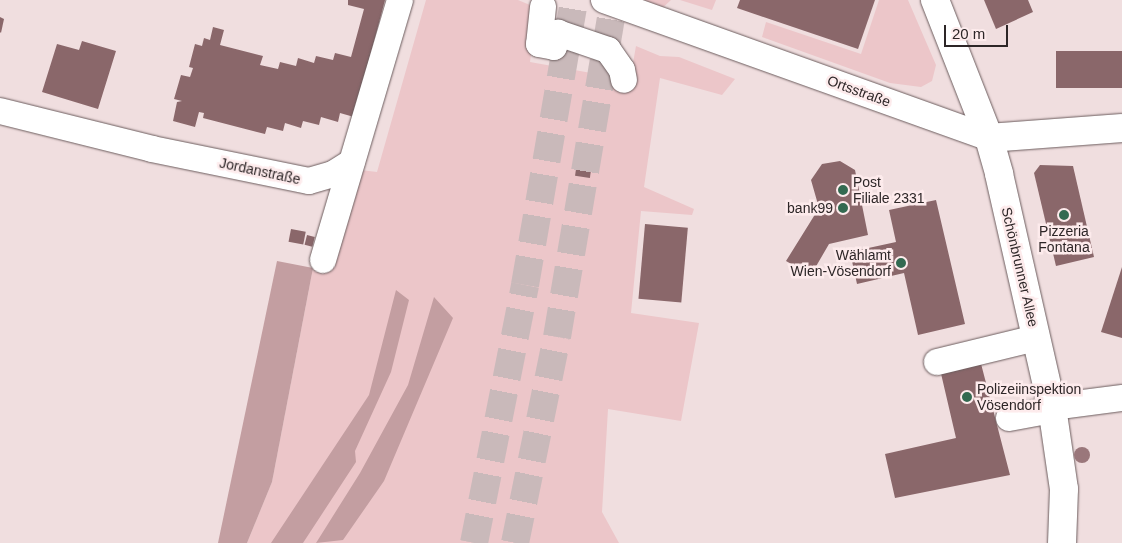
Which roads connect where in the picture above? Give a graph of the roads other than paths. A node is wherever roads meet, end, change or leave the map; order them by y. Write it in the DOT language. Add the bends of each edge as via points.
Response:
graph roads {
  1 [pos="400,0"];
  2 [pos="604,0"];
  3 [pos="935,0"];
  4 [pos="543,7"];
  5 [pos="624,80"];
  6 [pos="0,111"];
  7 [pos="1122,128"];
  8 [pos="989,138"];
  9 [pos="352,162"];
  10 [pos="322,260"];
  11 [pos="1036,338"];
  12 [pos="937,362"];
  13 [pos="1122,398"];
  14 [pos="1052,409"];
  15 [pos="1009,418"];
  16 [pos="1062,543"];
  1 -- 9 [label="street"];
  2 -- 8 [label="street, Ortsstraße"];
  3 -- 8 [label="main road, Schönbrunner Allee"];
  4 -- 5 [label="street" via="539,44 554,47 558,33 608,50 622,70"];
  6 -- 9 [label="street, Jordanstraße" via="152,149 309,182 333,174"];
  7 -- 8 [label="main road, Ortsstraße"];
  8 -- 11 [label="main road, Schönbrunner Allee"];
  9 -- 10 [label="street"];
  11 -- 12 [label="street"];
  11 -- 14 [label="main road, Schönbrunner Allee"];
  13 -- 14 [label="street"];
  14 -- 15 [label="street"];
  14 -- 16 [label="main road, Schönbrunner Allee" via="1064,489"];
}
